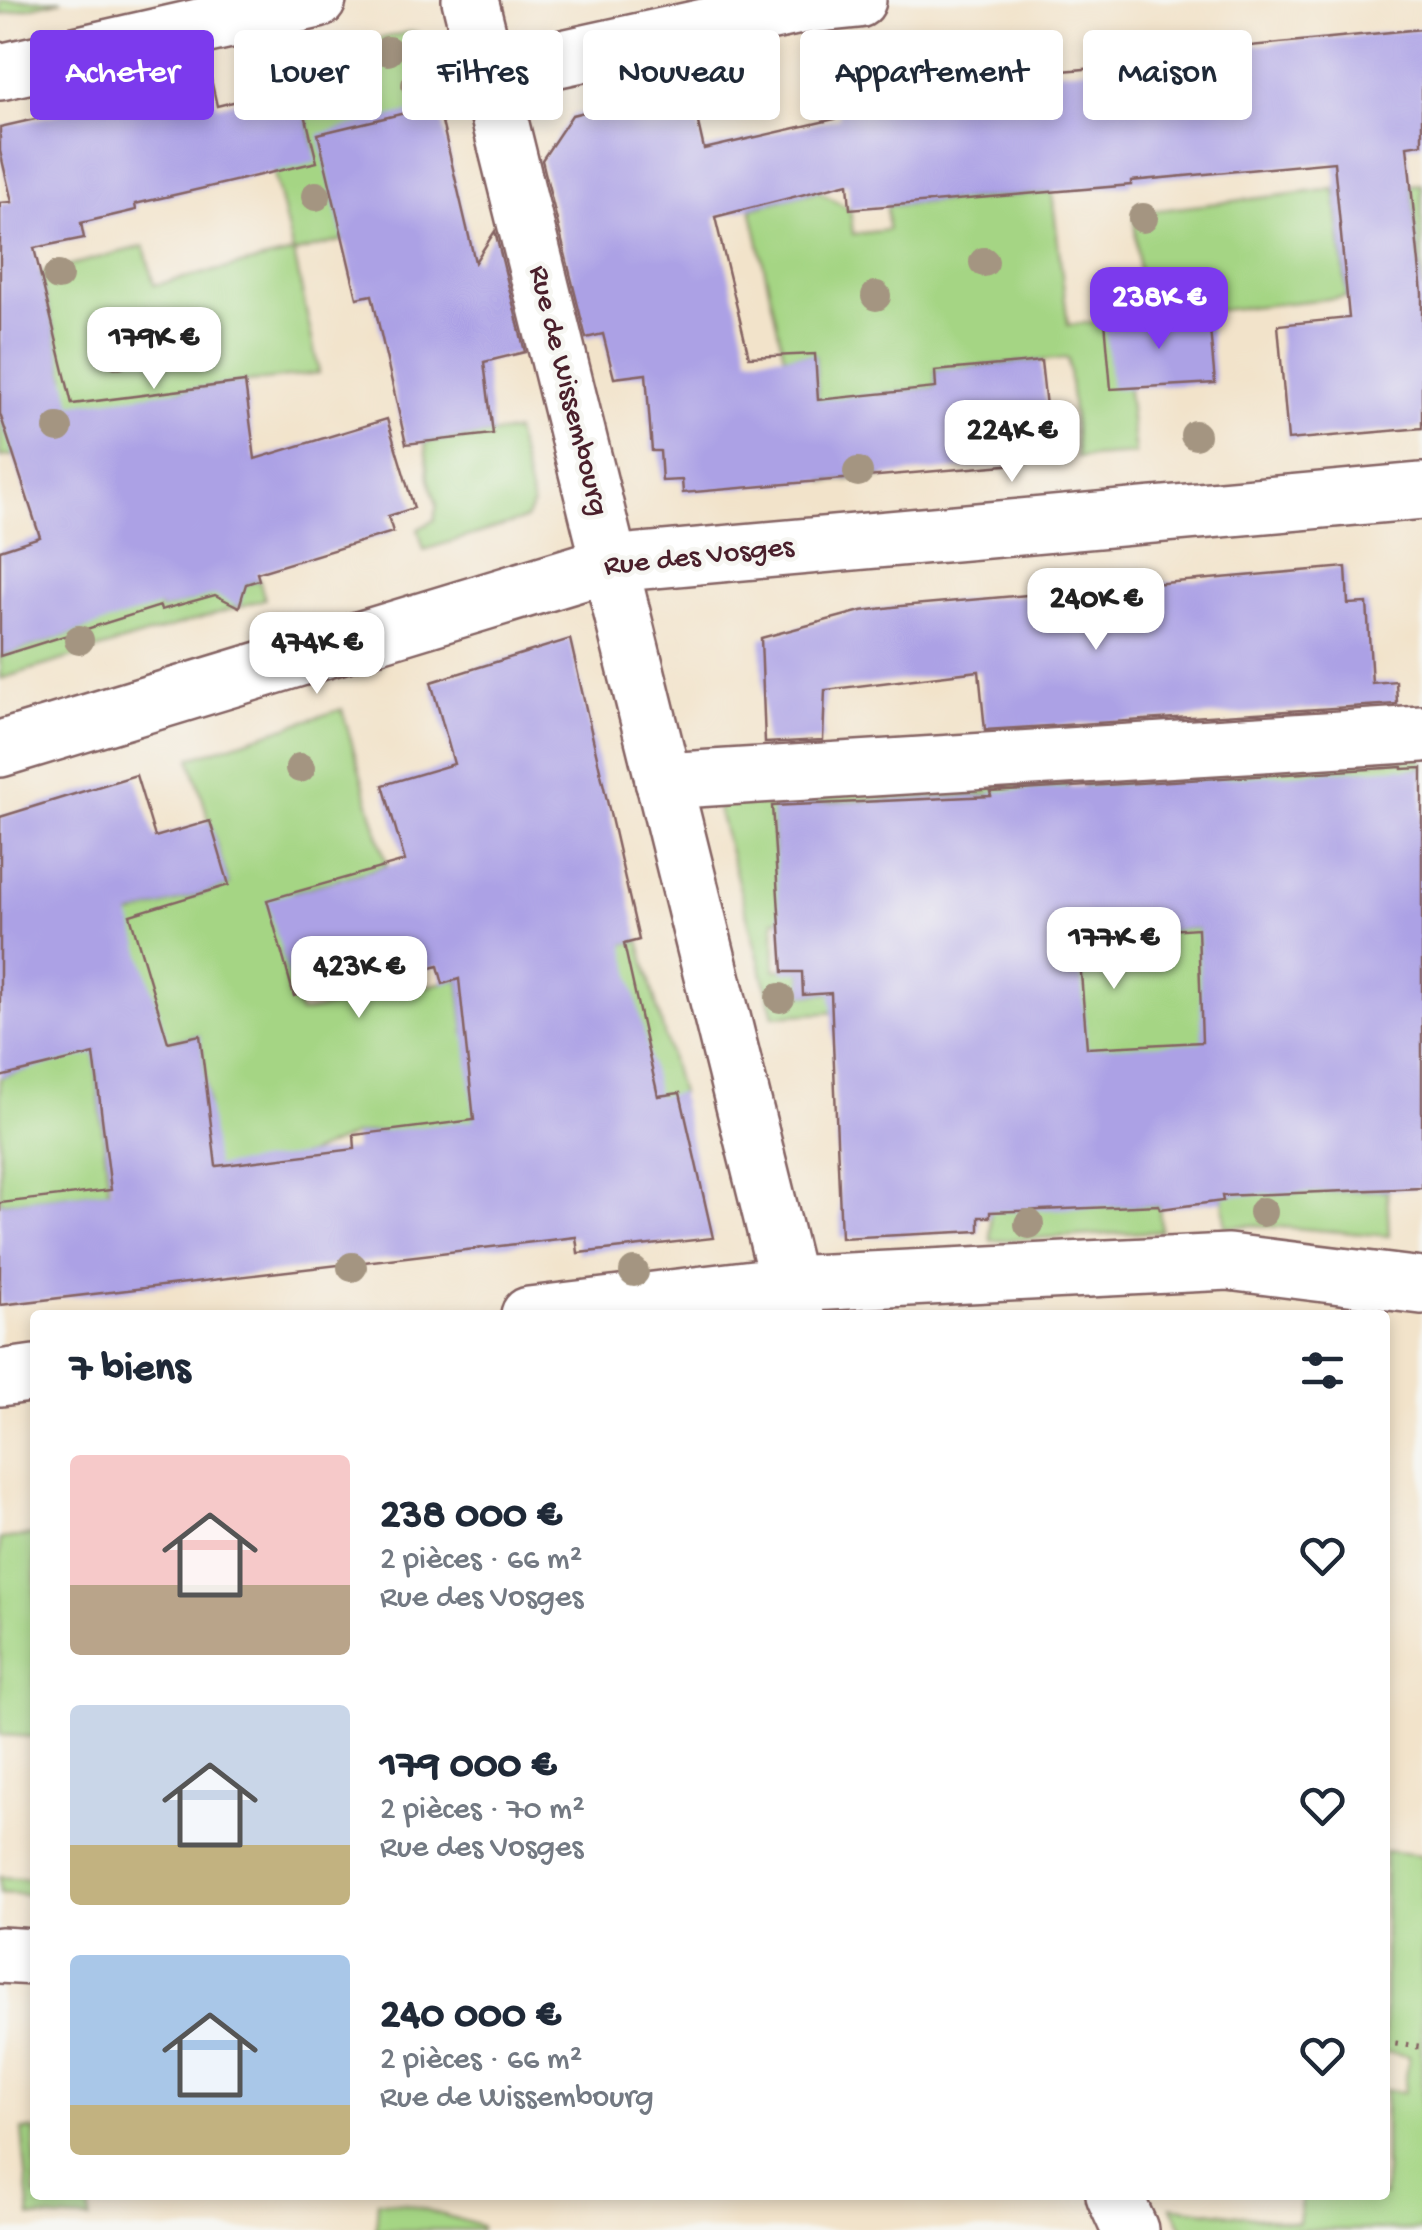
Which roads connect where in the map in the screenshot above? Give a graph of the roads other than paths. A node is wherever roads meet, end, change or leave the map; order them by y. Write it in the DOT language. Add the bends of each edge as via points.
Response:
graph roads {
  1 [pos="318,0"];
  2 [pos="470,0"];
  3 [pos="858,0"];
  4 [pos="478,30"];
  5 [pos="563,58"];
  6 [pos="0,72"];
  7 [pos="501,120"];
  8 [pos="1422,491"];
  9 [pos="609,564"];
  10 [pos="1422,734"];
  11 [pos="0,749"];
  12 [pos="663,781"];
  13 [pos="1422,1286"];
  14 [pos="792,1300"];
  15 [pos="617,1310"];
  16 [pos="30,1375"];
  17 [pos="0,1378"];
  18 [pos="0,1956"];
  19 [pos="30,1957"];
  20 [pos="1116,2200"];
  21 [pos="1130,2230"];
  1 -- 6 [label="street"];
  2 -- 4 [label="street, Rue de Wissembourg"];
  3 -- 5 [label="street" via="800,6"];
  7 -- 9 [label="street, Rue de Wissembourg"];
  8 -- 9 [label="street, Rue des Vosges"];
  9 -- 11 [label="street, Rue des Vosges"];
  9 -- 12 [label="street, Rue de Wissembourg"];
  10 -- 12 [label="street"];
  12 -- 14 [label="street, Rue de Wissembourg"];
  13 -- 14 [label="street" via="1228,1262"];
  14 -- 15 [label="street"];
  16 -- 17 [label="street"];
  18 -- 19 [label="street"];
  20 -- 21 [label="street"];
}
